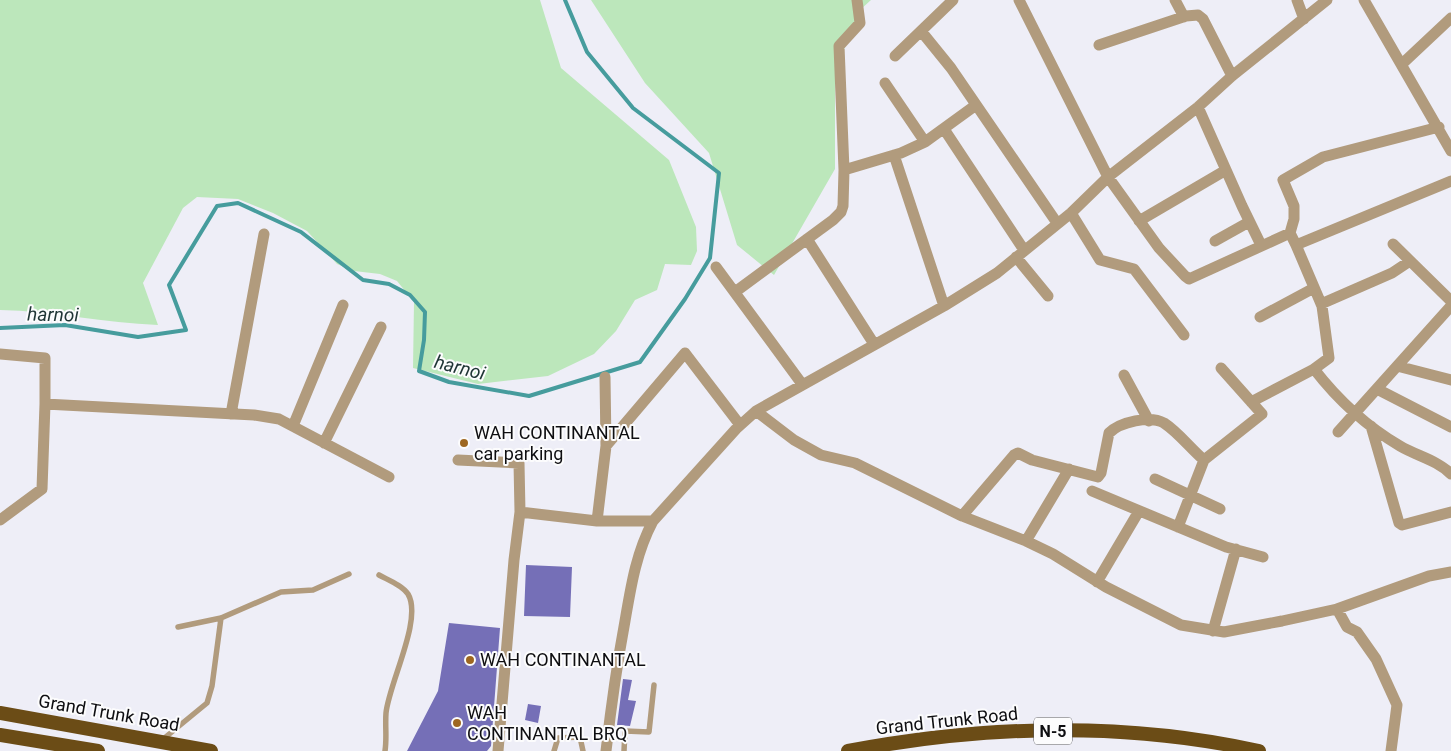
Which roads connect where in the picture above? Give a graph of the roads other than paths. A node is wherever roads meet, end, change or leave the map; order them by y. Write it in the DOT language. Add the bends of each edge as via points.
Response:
graph roads {
  1 [pos="857,0"];
  2 [pos="953,0"];
  3 [pos="1019,0"];
  4 [pos="1175,0"];
  5 [pos="1297,0"];
  6 [pos="1327,0"];
  7 [pos="1364,0"];
  8 [pos="1184,17"];
  9 [pos="1451,18"];
  10 [pos="1304,20"];
  11 [pos="921,31"];
  12 [pos="1099,45"];
  13 [pos="895,56"];
  14 [pos="1402,64"];
  15 [pos="1232,76"];
  16 [pos="885,82"];
  17 [pos="976,105"];
  18 [pos="1198,107"];
  19 [pos="1439,127"];
  20 [pos="944,129"];
  21 [pos="925,142"];
  22 [pos="1451,151"];
  23 [pos="894,155"];
  24 [pos="844,170"];
  25 [pos="1226,170"];
  26 [pos="1108,177"];
  27 [pos="1451,181"];
  28 [pos="1071,213"];
  29 [pos="1140,221"];
  30 [pos="1249,222"];
  31 [pos="1057,223"];
  32 [pos="1290,233"];
  33 [pos="264,234"];
  34 [pos="808,239"];
  35 [pos="1215,241"];
  36 [pos="1393,244"];
  37 [pos="1261,245"];
  38 [pos="1296,245"];
  39 [pos="1020,254"];
  40 [pos="1410,261"];
  41 [pos="716,267"];
  42 [pos="1314,288"];
  43 [pos="735,292"];
  44 [pos="1048,296"];
  45 [pos="1451,301"];
  46 [pos="1321,304"];
  47 [pos="344,305"];
  48 [pos="944,306"];
  49 [pos="1451,306"];
  50 [pos="1260,317"];
  51 [pos="381,327"];
  52 [pos="1184,335"];
  53 [pos="874,344"];
  54 [pos="0,354"];
  55 [pos="1397,366"];
  56 [pos="1221,368"];
  57 [pos="1314,369"];
  58 [pos="1124,375"];
  59 [pos="605,376"];
  60 [pos="1451,380"];
  61 [pos="802,384"];
  62 [pos="1377,389"];
  63 [pos="1251,402"];
  64 [pos="45,404"];
  65 [pos="756,410"];
  66 [pos="231,414"];
  67 [pos="1354,414"];
  68 [pos="1149,421"];
  69 [pos="740,425"];
  70 [pos="293,426"];
  71 [pos="1371,426"];
  72 [pos="1451,427"];
  73 [pos="1338,432"];
  74 [pos="324,443"];
  75 [pos="606,446"];
  76 [pos="458,460"];
  77 [pos="1204,460"];
  78 [pos="1069,469"];
  79 [pos="1451,474"];
  80 [pos="389,476"];
  81 [pos="1155,480"];
  82 [pos="1092,491"];
  83 [pos="1190,495"];
  84 [pos="1220,510"];
  85 [pos="1139,511"];
  86 [pos="520,512"];
  87 [pos="1451,512"];
  88 [pos="962,516"];
  89 [pos="0,520"];
  90 [pos="597,521"];
  91 [pos="653,522"];
  92 [pos="1178,528"];
  93 [pos="1026,541"];
  94 [pos="1236,549"];
  95 [pos="1263,557"];
  96 [pos="1451,572"];
  97 [pos="349,574"];
  98 [pos="379,575"];
  99 [pos="1097,582"];
  100 [pos="1337,609"];
  101 [pos="221,618"];
  102 [pos="178,627"];
  103 [pos="1214,630"];
  104 [pos="654,685"];
  105 [pos="0,713"];
  106 [pos="0,735"];
  107 [pos="160,741"];
  108 [pos="98,751"];
  109 [pos="211,751"];
  110 [pos="385,751"];
  111 [pos="498,751"];
  112 [pos="554,751"];
  113 [pos="583,751"];
  114 [pos="606,751"];
  115 [pos="624,751"];
  116 [pos="848,751"];
  117 [pos="1258,751"];
  118 [pos="1391,751"];
  1 -- 24 [label="street" via="860,22 839,46"];
  2 -- 11 [label="street"];
  3 -- 26 [label="street"];
  4 -- 8 [label="street"];
  5 -- 10 [label="street"];
  6 -- 10 [label="street"];
  7 -- 14 [label="street"];
  8 -- 12 [label="street"];
  8 -- 15 [label="street" via="1198,16 1202,19"];
  9 -- 14 [label="street"];
  10 -- 15 [label="street"];
  11 -- 13 [label="street"];
  11 -- 17 [label="street"];
  14 -- 19 [label="street"];
  15 -- 18 [label="street"];
  16 -- 21 [label="street"];
  17 -- 20 [label="street"];
  17 -- 31 [label="street"];
  18 -- 25 [label="street"];
  18 -- 26 [label="street"];
  19 -- 22 [label="street"];
  19 -- 32 [label="street" via="1323,157 1283,180 1294,206"];
  20 -- 21 [label="street"];
  20 -- 39 [label="street"];
  21 -- 23 [label="street"];
  23 -- 24 [label="street"];
  23 -- 48 [label="street"];
  24 -- 34 [label="street" via="841,212"];
  25 -- 29 [label="street"];
  25 -- 30 [label="street"];
  26 -- 28 [label="street"];
  26 -- 29 [label="street"];
  27 -- 38 [label="street"];
  28 -- 31 [label="street"];
  28 -- 52 [label="street" via="1100,260 1134,269"];
  29 -- 37 [label="street" via="1159,248 1189,279"];
  30 -- 35 [label="street"];
  30 -- 37 [label="street"];
  31 -- 39 [label="street"];
  32 -- 37 [label="street"];
  32 -- 38 [label="street"];
  33 -- 66 [label="street"];
  34 -- 43 [label="street"];
  34 -- 53 [label="street"];
  36 -- 40 [label="street"];
  38 -- 42 [label="street"];
  39 -- 44 [label="street"];
  39 -- 48 [label="street" via="997,273"];
  40 -- 45 [label="street"];
  40 -- 46 [label="street" via="1392,273"];
  41 -- 43 [label="street"];
  42 -- 46 [label="street"];
  42 -- 50 [label="street"];
  43 -- 61 [label="street"];
  46 -- 57 [label="street" via="1329,358"];
  47 -- 70 [label="street"];
  48 -- 53 [label="street"];
  49 -- 55 [label="street"];
  51 -- 74 [label="street"];
  53 -- 61 [label="street"];
  54 -- 64 [label="street" via="45,358"];
  55 -- 60 [label="street"];
  55 -- 62 [label="street"];
  56 -- 63 [label="street"];
  57 -- 63 [label="street"];
  57 -- 67 [label="street"];
  58 -- 68 [label="street"];
  59 -- 75 [label="street"];
  61 -- 65 [label="street"];
  62 -- 67 [label="street"];
  62 -- 72 [label="street"];
  63 -- 77 [label="street" via="1262,414"];
  64 -- 66 [label="street"];
  64 -- 89 [label="street" via="42,489"];
  65 -- 69 [label="street"];
  65 -- 88 [label="street" via="794,440 821,455 855,463"];
  66 -- 70 [label="street" via="280,419"];
  67 -- 71 [label="street"];
  67 -- 73 [label="street"];
  68 -- 77 [label="street" via="1163,422"];
  68 -- 78 [label="street" via="1125,423 1109,433 1098,477"];
  69 -- 75 [label="street" via="685,352"];
  69 -- 91 [label="street"];
  70 -- 74 [label="street"];
  71 -- 79 [label="street"];
  71 -- 87 [label="street" via="1399,523 1402,525"];
  74 -- 80 [label="street"];
  75 -- 90 [label="street"];
  76 -- 86 [label="street" via="519,463"];
  77 -- 83 [label="street"];
  78 -- 88 [label="street" via="1018,453"];
  78 -- 93 [label="street"];
  81 -- 83 [label="street"];
  82 -- 85 [label="street"];
  83 -- 84 [label="street"];
  83 -- 92 [label="street"];
  85 -- 92 [label="street"];
  85 -- 99 [label="street"];
  86 -- 90 [label="street"];
  86 -- 111 [label="street"];
  88 -- 93 [label="street"];
  90 -- 91 [label="street"];
  91 -- 114 [label="street" via="636,563 613,684"];
  92 -- 94 [label="street"];
  93 -- 99 [label="street"];
  94 -- 95 [label="street"];
  94 -- 103 [label="street"];
  96 -- 100 [label="street" via="1429,576"];
  97 -- 101 [label="lane" via="313,590 281,592"];
  98 -- 110 [label="lane" via="402,588 411,604 410,631 386,712"];
  99 -- 103 [label="street" via="1182,625"];
  100 -- 103 [label="street" via="1224,632"];
  100 -- 118 [label="street" via="1347,627 1357,632 1376,659 1398,705"];
  101 -- 102 [label="lane"];
  101 -- 107 [label="lane" via="207,703"];
  104 -- 115 [label="lane" via="649,732 625,732"];
  105 -- 107 [label="highway, Grand Trunk Road"];
  106 -- 108 [label="highway"];
  107 -- 109 [label="highway, Grand Trunk Road"];
  112 -- 113 [label="lane" via="558,738 580,737"];
  116 -- 117 [label="highway, Grand Trunk Road / N-5" via="946,738 1049,730 1162,734"];
}
